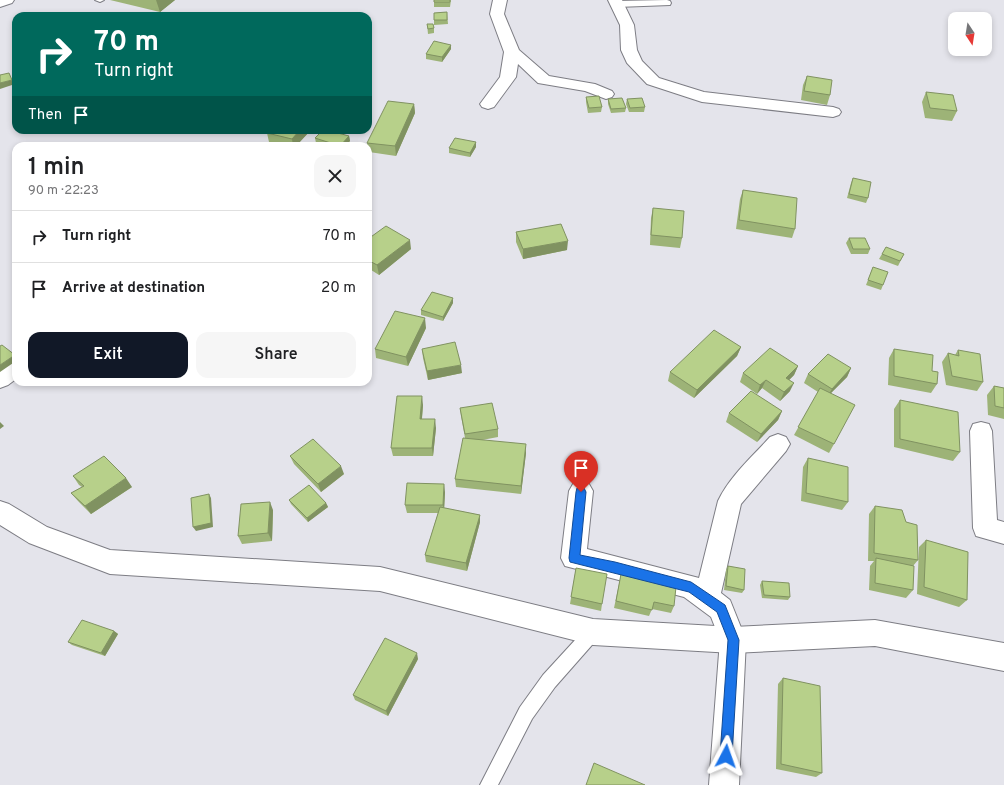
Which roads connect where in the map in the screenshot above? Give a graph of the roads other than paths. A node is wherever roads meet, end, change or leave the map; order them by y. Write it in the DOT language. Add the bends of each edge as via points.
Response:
graph roads {
  1 [pos="7,0"];
  2 [pos="500,0"];
  3 [pos="616,2"];
  4 [pos="0,3"];
  5 [pos="667,3"];
  6 [pos="512,52"];
  7 [pos="606,94"];
  8 [pos="488,104"];
  9 [pos="833,112"];
  10 [pos="12,371"];
  11 [pos="0,379"];
  12 [pos="981,431"];
  13 [pos="778,444"];
  14 [pos="581,492"];
  15 [pos="0,512"];
  16 [pos="1004,533"];
  17 [pos="707,598"];
  18 [pos="593,632"];
  19 [pos="733,640"];
  20 [pos="1004,657"];
  21 [pos="489,785"];
  22 [pos="724,785"];
  1 -- 4 [label="street"];
  2 -- 6 [label="street" via="497,14"];
  3 -- 5 [label="lane"];
  3 -- 9 [label="street" via="627,24 629,50 635,64 653,81 702,97"];
  6 -- 7 [label="street" via="544,80 589,87"];
  6 -- 8 [label="street" via="508,77"];
  10 -- 11 [label="street"];
  12 -- 16 [label="street" via="985,528"];
  13 -- 17 [label="street" via="730,501"];
  14 -- 17 [label="street" via="574,558 691,587"];
  15 -- 18 [label="street" via="38,535 110,562 380,579"];
  17 -- 19 [label="street" via="721,609"];
  18 -- 19 [label="street"];
  18 -- 21 [label="lane" via="549,681 526,713"];
  19 -- 20 [label="street" via="875,633"];
  19 -- 22 [label="street"];
}
